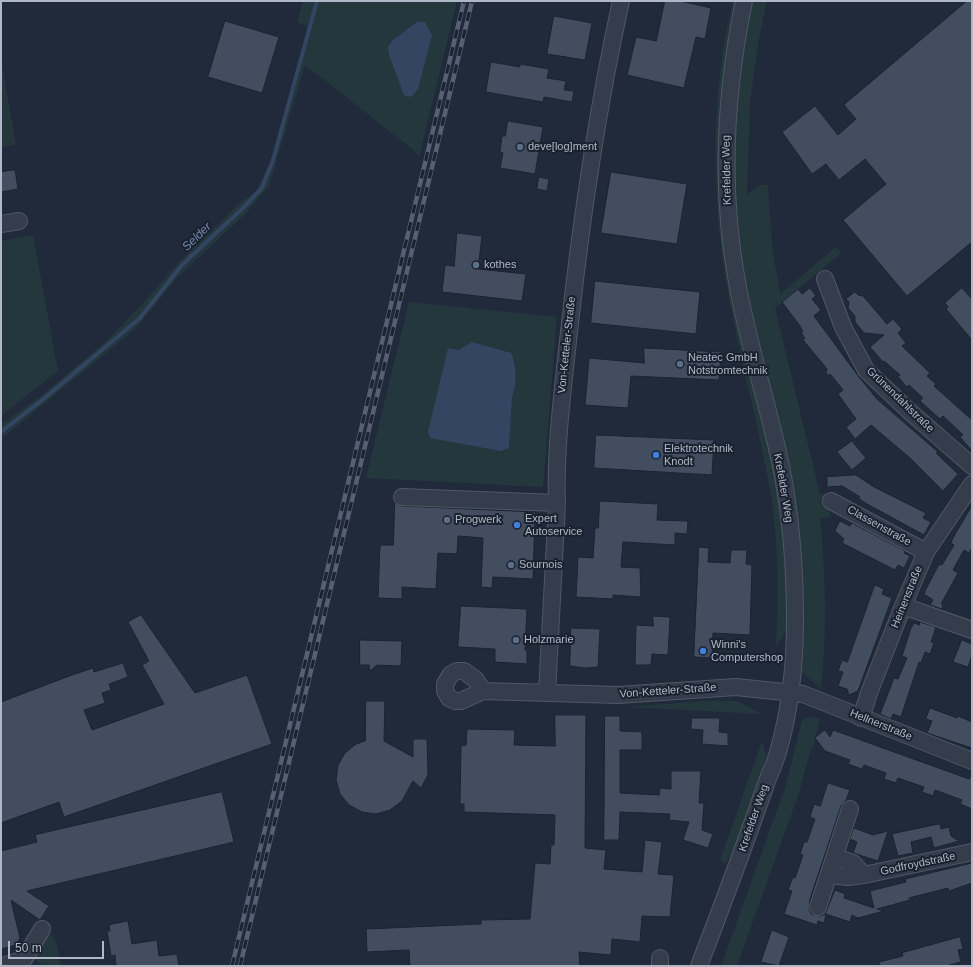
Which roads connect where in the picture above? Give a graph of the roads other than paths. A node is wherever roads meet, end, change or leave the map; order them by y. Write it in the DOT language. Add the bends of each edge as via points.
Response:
graph roads {
  1 [pos="621,1"];
  2 [pos="744,1"];
  3 [pos="19,221"];
  4 [pos="1,224"];
  5 [pos="825,279"];
  6 [pos="972,466"];
  7 [pos="969,493"];
  8 [pos="402,497"];
  9 [pos="832,500"];
  10 [pos="557,503"];
  11 [pos="926,552"];
  12 [pos="903,606"];
  13 [pos="972,630"];
  14 [pos="483,691"];
  15 [pos="789,692"];
  16 [pos="547,693"];
  17 [pos="861,718"];
  18 [pos="972,761"];
  19 [pos="850,809"];
  20 [pos="972,852"];
  21 [pos="835,857"];
  22 [pos="829,875"];
  23 [pos="864,875"];
  24 [pos="818,907"];
  25 [pos="42,929"];
  26 [pos="29,963"];
  27 [pos="3,965"];
  28 [pos="699,966"];
  1 -- 10 [label="street, Von-Ketteler-Straße" via="605,74 581,224 561,405 556,477"];
  2 -- 15 [label="street, Krefelder Weg" via="732,66 728,114 728,206 737,283 779,458 787,505 792,547 795,618"];
  3 -- 4 [label="street"];
  5 -- 6 [label="street, Grünendahlstraße" via="843,327 866,370"];
  7 -- 11 [label="street, Heinenstraße"];
  8 -- 10 [label="street"];
  9 -- 11 [label="street, Classenstraße"];
  10 -- 16 [label="street, Von-Ketteler-Straße"];
  11 -- 12 [label="street, Heinenstraße"];
  12 -- 13 [label="street"];
  12 -- 17 [label="street, Heinenstraße"];
  14 -- 16 [label="street, Von-Ketteler-Straße"];
  15 -- 16 [label="street, Von-Ketteler-Straße" via="725,687 644,694"];
  15 -- 17 [label="street, Hellnerstraße" via="803,694"];
  15 -- 28 [label="street, Krefelder Weg" via="778,752"];
  17 -- 18 [label="street, Hellnerstraße"];
  19 -- 21 [label="street"];
  20 -- 23 [label="street, Godfroydstraße"];
  21 -- 22 [label="street"];
  21 -- 23 [label="street" via="853,863"];
  22 -- 23 [label="street, Godfroydstraße"];
  22 -- 24 [label="street"];
  25 -- 26 [label="street"];
  26 -- 27 [label="street"];
}
